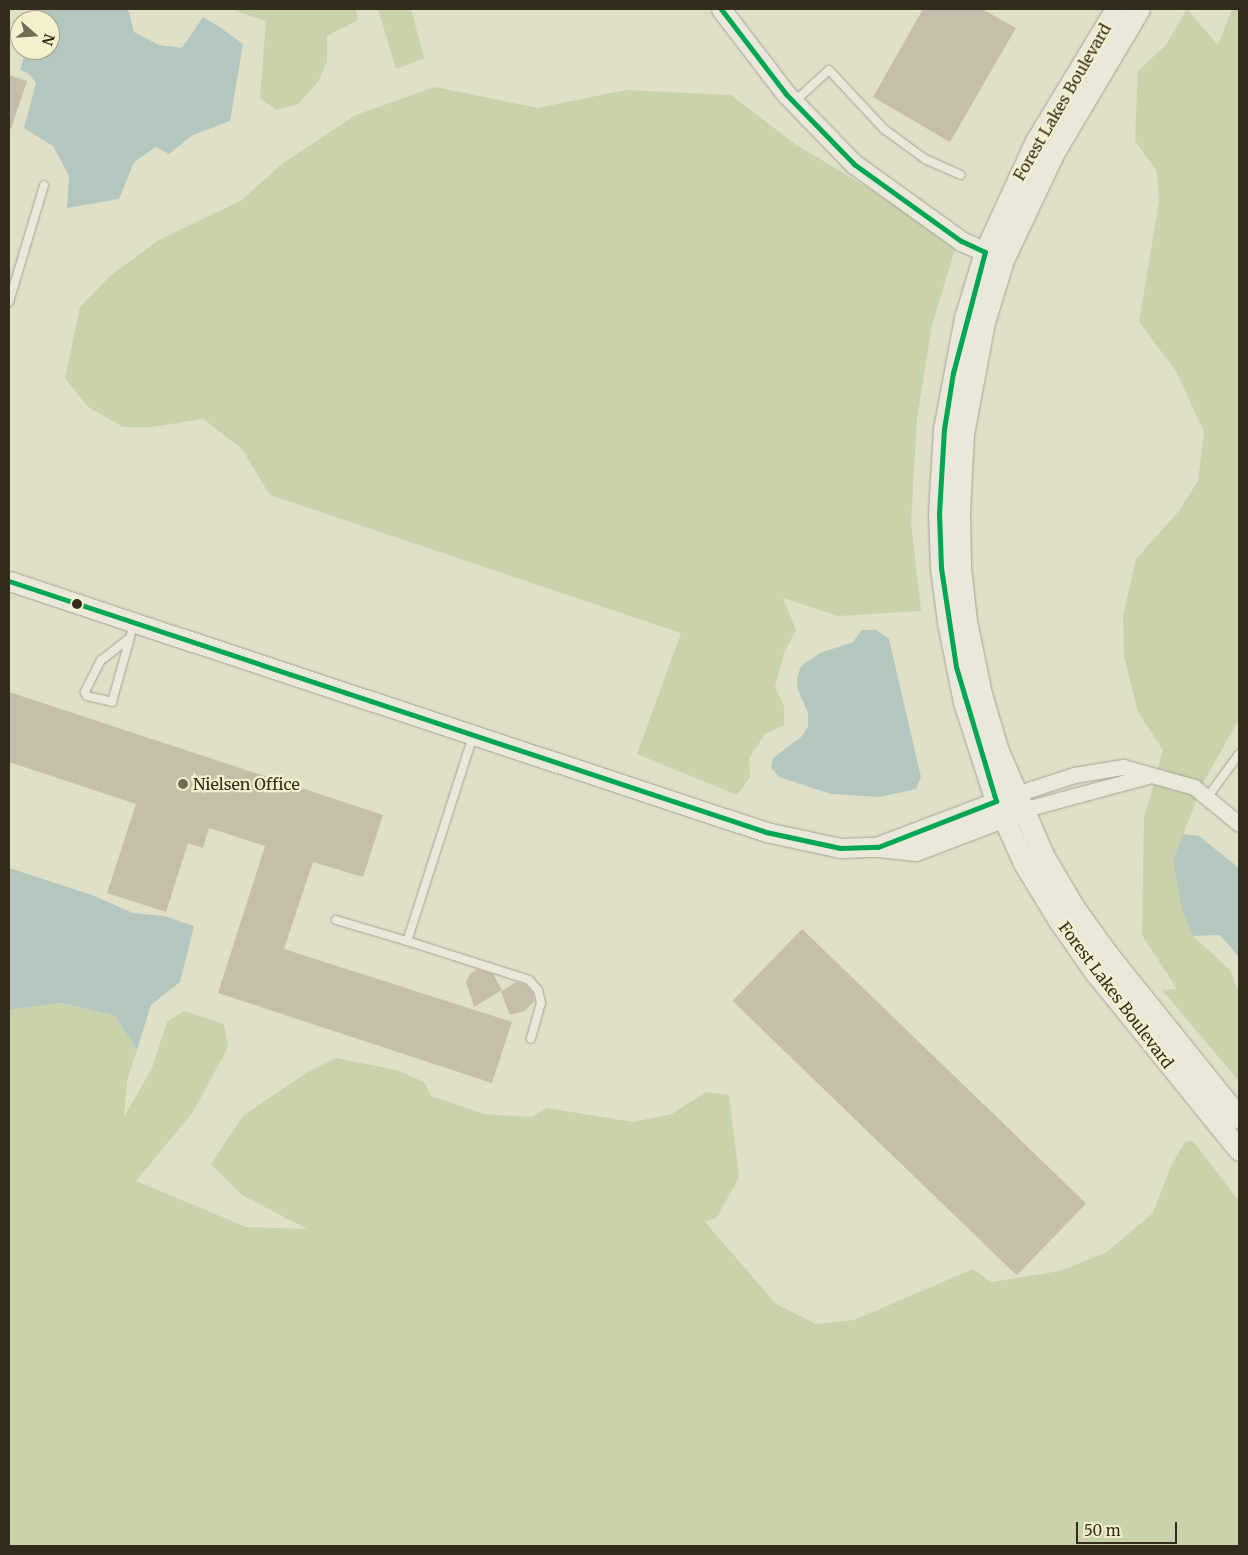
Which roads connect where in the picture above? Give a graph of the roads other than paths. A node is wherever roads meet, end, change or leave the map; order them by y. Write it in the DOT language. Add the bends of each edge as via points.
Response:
graph roads {
  1 [pos="721,9"];
  2 [pos="1116,9"];
  3 [pos="1139,9"];
  4 [pos="794,102"];
  5 [pos="961,175"];
  6 [pos="44,185"];
  7 [pos="994,256"];
  8 [pos="9,302"];
  9 [pos="9,581"];
  10 [pos="134,622"];
  11 [pos="127,640"];
  12 [pos="474,734"];
  13 [pos="1239,754"];
  14 [pos="1207,798"];
  15 [pos="1009,806"];
  16 [pos="1239,824"];
  17 [pos="336,920"];
  18 [pos="408,941"];
  19 [pos="531,1039"];
  20 [pos="1239,1118"];
  21 [pos="1239,1150"];
  1 -- 4 [label="street"];
  2 -- 7 [label="main road, Forest Lakes Boulevard" via="1036,141"];
  3 -- 7 [label="main road, Forest Lakes Boulevard"];
  4 -- 5 [label="lane" via="829,70 884,129 925,158"];
  4 -- 7 [label="street" via="854,164 961,241"];
  6 -- 8 [label="lane"];
  7 -- 15 [label="main road, Forest Lakes Boulevard" via="963,434 959,512 962,584 974,661"];
  9 -- 10 [label="street"];
  10 -- 11 [label="lane"];
  10 -- 12 [label="street"];
  11 -- 11 [label="lane" via="112,702 87,696 85,692 101,660"];
  12 -- 15 [label="street" via="766,832 840,848 878,847"];
  12 -- 18 [label="lane"];
  13 -- 14 [label="lane"];
  14 -- 15 [label="street" via="1194,788 1148,776"];
  14 -- 16 [label="street"];
  15 -- 20 [label="main road, Forest Lakes Boulevard" via="1073,906"];
  15 -- 21 [label="main road, Forest Lakes Boulevard" via="1053,911 1095,972"];
  17 -- 18 [label="lane"];
  18 -- 19 [label="lane" via="529,980 538,990 541,1003"];
}
